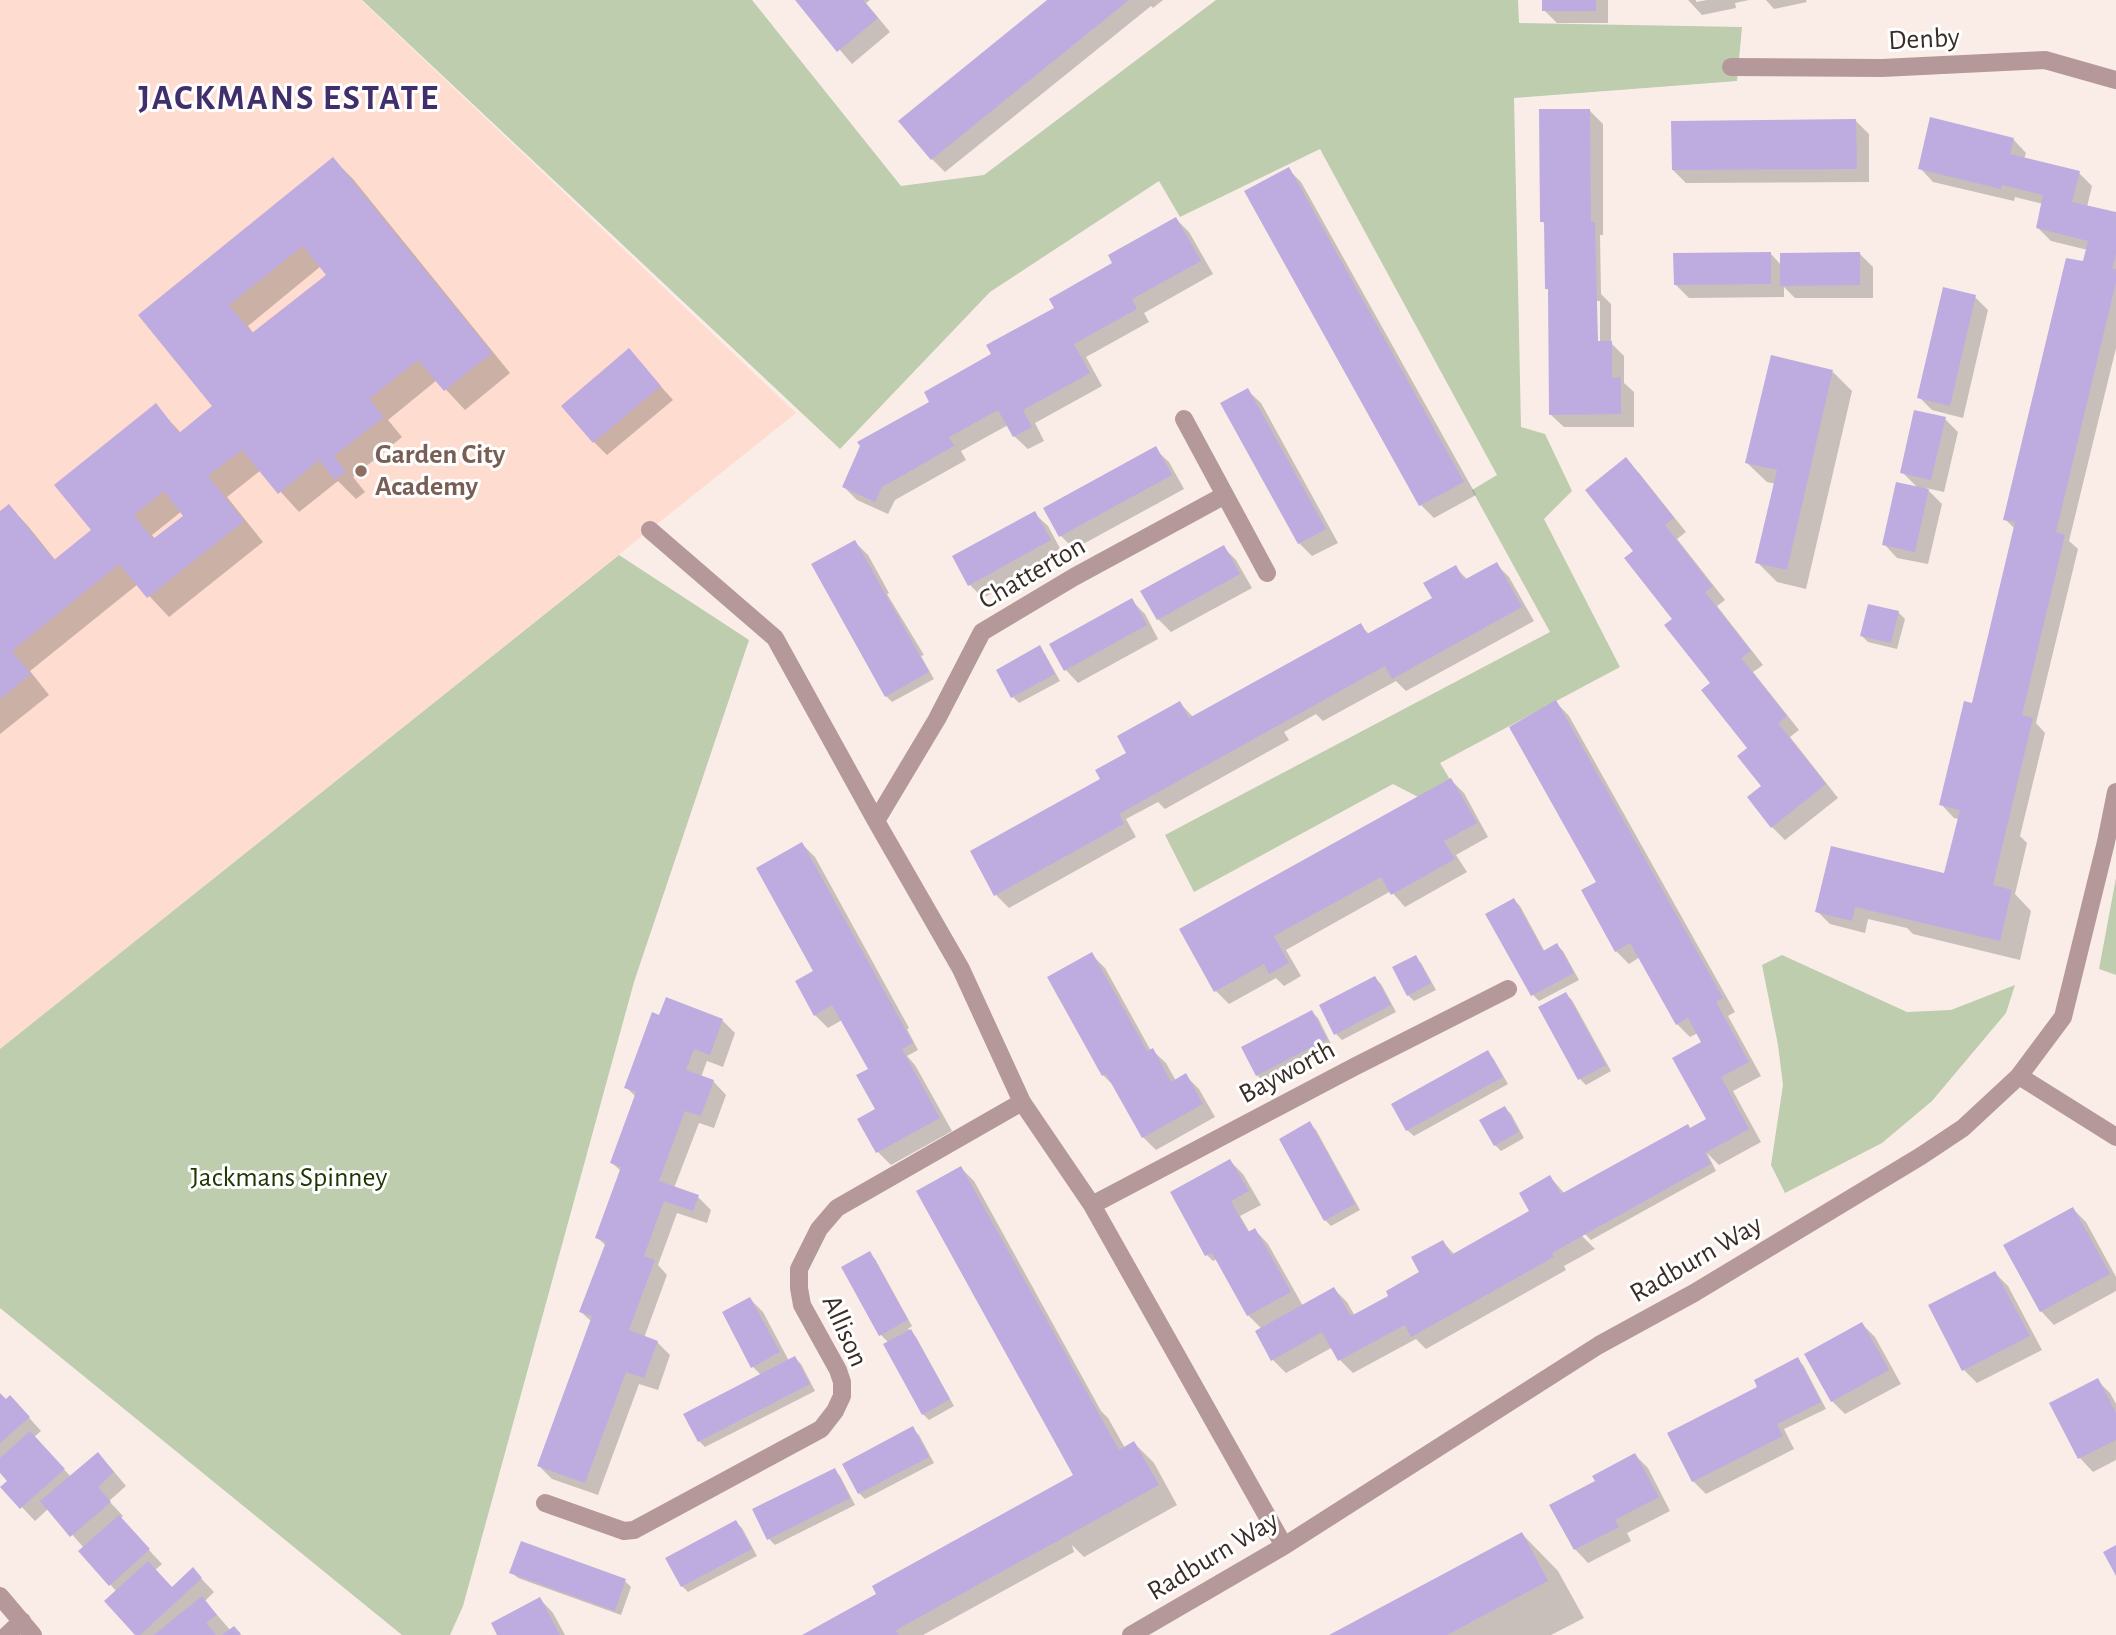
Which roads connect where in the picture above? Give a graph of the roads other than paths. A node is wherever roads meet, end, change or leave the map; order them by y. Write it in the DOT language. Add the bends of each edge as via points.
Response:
graph roads {
  1 [pos="1731,67"];
  2 [pos="2116,80"];
  3 [pos="1184,419"];
  4 [pos="1225,495"];
  5 [pos="650,530"];
  6 [pos="1267,573"];
  7 [pos="2116,792"];
  8 [pos="876,821"];
  9 [pos="1508,989"];
  10 [pos="2019,1076"];
  11 [pos="1022,1102"];
  12 [pos="2116,1136"];
  13 [pos="1092,1205"];
  14 [pos="545,1503"];
  15 [pos="1284,1546"];
  16 [pos="0,1596"];
  17 [pos="28,1628"];
  18 [pos="6,1635"];
  19 [pos="1131,1635"];
  1 -- 2 [label="street, Denby" via="1882,68 2045,60"];
  3 -- 4 [label="street"];
  4 -- 6 [label="street"];
  4 -- 8 [label="street, Chatterton" via="982,632"];
  5 -- 8 [label="street" via="775,638"];
  7 -- 10 [label="street, Radburn Way" via="2063,1017"];
  8 -- 11 [label="street" via="961,969"];
  9 -- 13 [label="street, Bayworth"];
  10 -- 12 [label="street"];
  10 -- 15 [label="street, Radburn Way" via="1963,1128 1921,1156 1599,1345"];
  11 -- 13 [label="street"];
  11 -- 14 [label="street, Allison" via="837,1208 819,1229 799,1269 799,1288 802,1305 842,1382 835,1412 821,1429 634,1530 624,1531"];
  13 -- 15 [label="street"];
  15 -- 19 [label="street, Radburn Way"];
  16 -- 17 [label="street"];
  17 -- 18 [label="street"];
}
